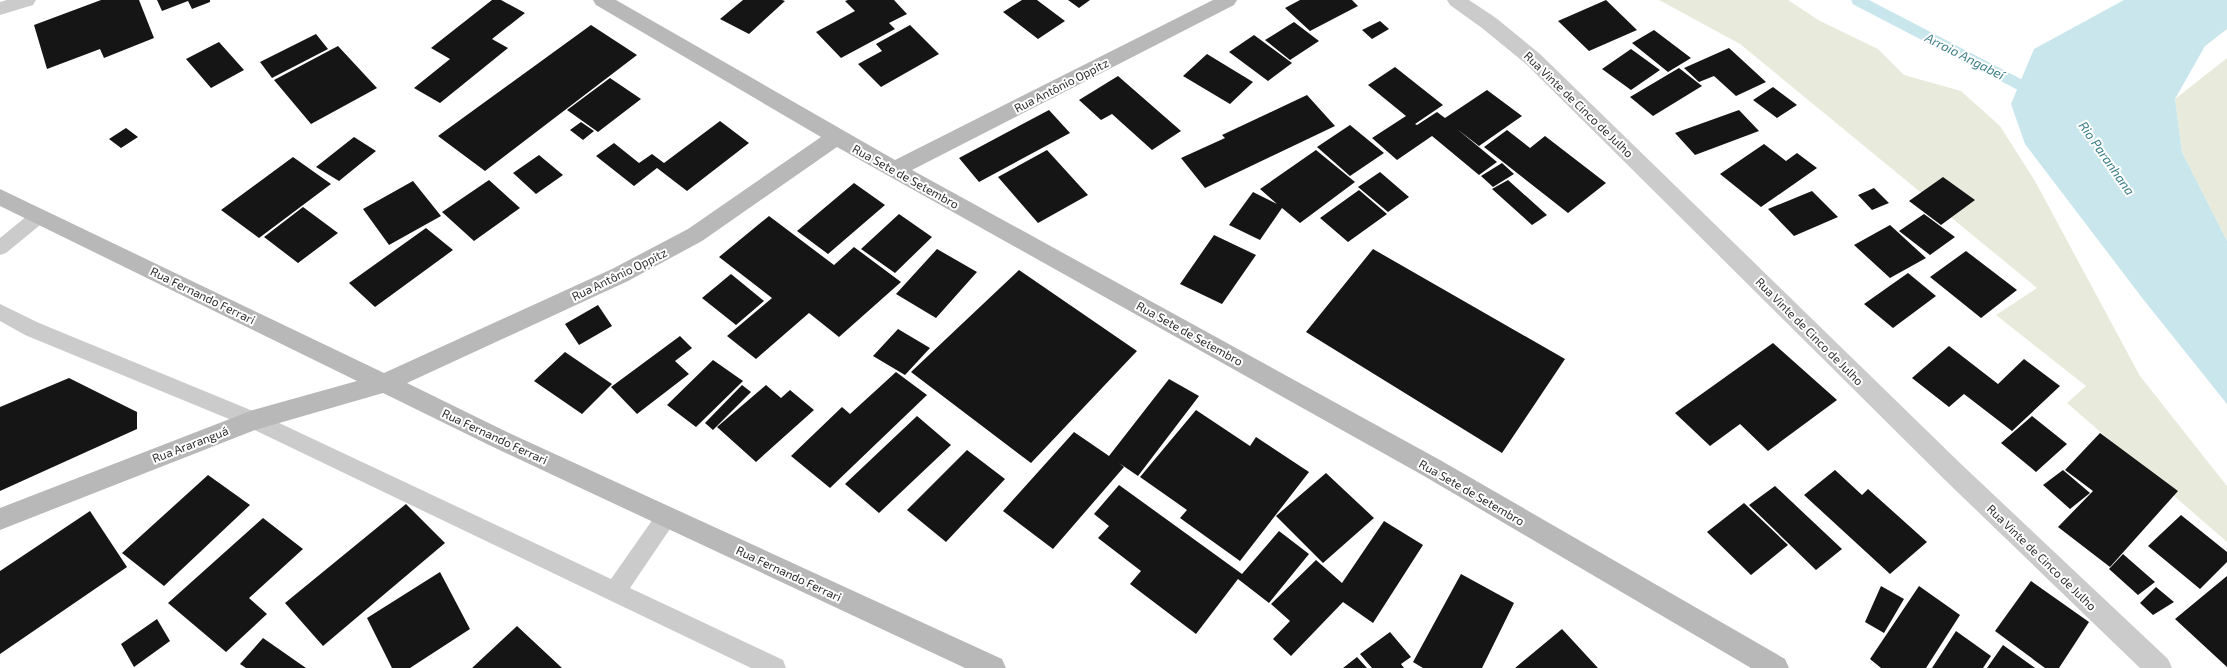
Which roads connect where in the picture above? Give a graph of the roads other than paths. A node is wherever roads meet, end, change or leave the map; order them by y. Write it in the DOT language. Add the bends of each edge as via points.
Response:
graph roads {
  1 [pos="27,0"];
  2 [pos="602,0"];
  3 [pos="1228,0"];
  4 [pos="1456,0"];
  5 [pos="0,10"];
  6 [pos="836,137"];
  7 [pos="895,169"];
  8 [pos="0,197"];
  9 [pos="39,216"];
  10 [pos="0,248"];
  11 [pos="0,312"];
  12 [pos="385,383"];
  13 [pos="253,420"];
  14 [pos="668,516"];
  15 [pos="0,519"];
  16 [pos="616,591"];
  17 [pos="775,668"];
  18 [pos="993,668"];
  19 [pos="1776,668"];
  20 [pos="2159,668"];
  1 -- 5 [label="street"];
  2 -- 6 [label="main road, Rua Sete de Setembro"];
  3 -- 7 [label="main road, Rua Antônio Oppitz"];
  4 -- 20 [label="street, Rua Vinte de Cinco de Julho" via="1490,23 1534,59 1953,472"];
  6 -- 7 [label="main road, Rua Sete de Setembro"];
  6 -- 12 [label="main road, Rua Antônio Oppitz" via="695,236 620,275"];
  7 -- 19 [label="main road, Rua Sete de Setembro" via="1432,468"];
  8 -- 9 [label="main road, Rua Fernando Ferrari"];
  9 -- 10 [label="lane"];
  9 -- 12 [label="main road, Rua Fernando Ferrari"];
  11 -- 13 [label="lane" via="32,329"];
  12 -- 13 [label="main road, Rua Araranguá"];
  12 -- 14 [label="main road, Rua Fernando Ferrari"];
  13 -- 15 [label="main road, Rua Araranguá"];
  13 -- 16 [label="lane"];
  14 -- 16 [label="lane"];
  14 -- 18 [label="main road, Rua Fernando Ferrari"];
  16 -- 17 [label="lane"];
}
